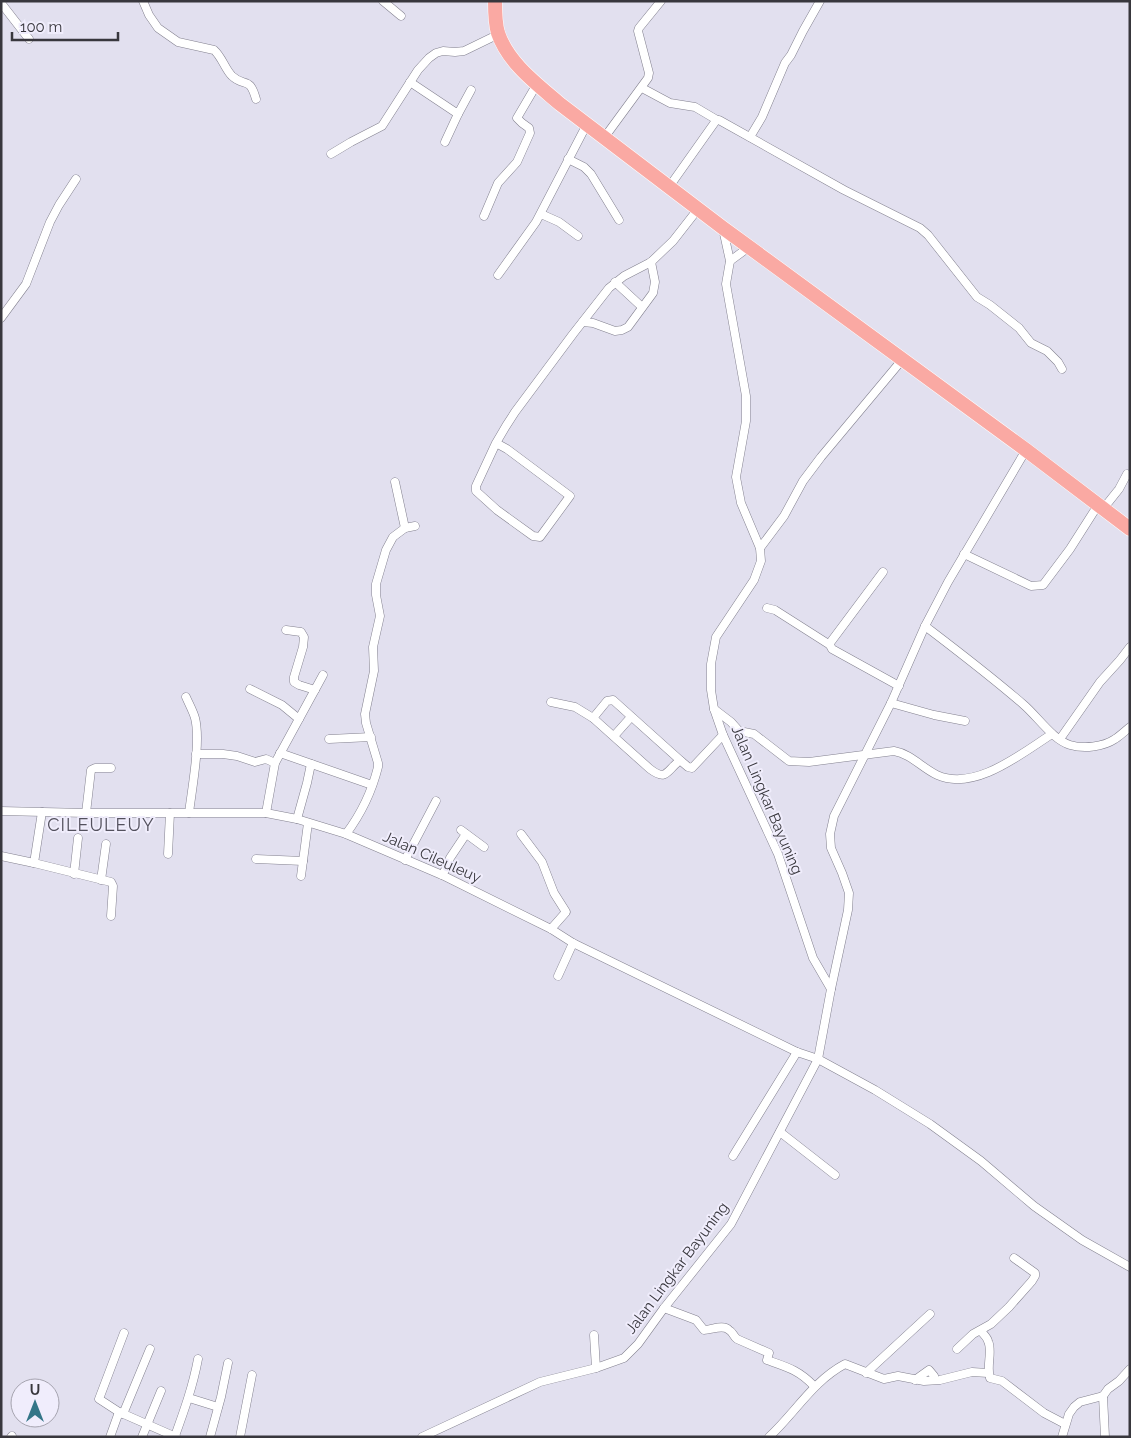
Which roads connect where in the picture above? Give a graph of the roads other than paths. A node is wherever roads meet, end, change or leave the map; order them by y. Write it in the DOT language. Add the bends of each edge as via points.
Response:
graph roads {
  1 [pos="143,1"];
  2 [pos="383,1"];
  3 [pos="495,1"];
  4 [pos="661,1"];
  5 [pos="820,1"];
  6 [pos="1,3"];
  7 [pos="401,16"];
  8 [pos="499,34"];
  9 [pos="29,39"];
  10 [pos="410,82"];
  11 [pos="537,84"];
  12 [pos="642,88"];
  13 [pos="471,90"];
  14 [pos="256,99"];
  15 [pos="458,114"];
  16 [pos="716,120"];
  17 [pos="587,124"];
  18 [pos="750,137"];
  19 [pos="604,138"];
  20 [pos="445,142"];
  21 [pos="331,154"];
  22 [pos="568,159"];
  23 [pos="76,179"];
  24 [pos="670,187"];
  25 [pos="698,209"];
  26 [pos="541,214"];
  27 [pos="484,216"];
  28 [pos="619,220"];
  29 [pos="723,228"];
  30 [pos="578,236"];
  31 [pos="748,247"];
  32 [pos="730,261"];
  33 [pos="651,262"];
  34 [pos="498,275"];
  35 [pos="615,282"];
  36 [pos="642,307"];
  37 [pos="1,318"];
  38 [pos="583,322"];
  39 [pos="902,360"];
  40 [pos="1062,369"];
  41 [pos="496,443"];
  42 [pos="1026,450"];
  43 [pos="1127,474"];
  44 [pos="395,482"];
  45 [pos="1101,507"];
  46 [pos="415,526"];
  47 [pos="404,528"];
  48 [pos="1130,529"];
  49 [pos="760,548"];
  50 [pos="964,554"];
  51 [pos="883,572"];
  52 [pos="767,608"];
  53 [pos="925,626"];
  54 [pos="286,630"];
  55 [pos="830,645"];
  56 [pos="1130,647"];
  57 [pos="322,676"];
  58 [pos="899,686"];
  59 [pos="250,689"];
  60 [pos="315,690"];
  61 [pos="186,697"];
  62 [pos="551,702"];
  63 [pos="891,703"];
  64 [pos="714,709"];
  65 [pos="631,716"];
  66 [pos="593,718"];
  67 [pos="299,719"];
  68 [pos="965,721"];
  69 [pos="1130,727"];
  70 [pos="1052,734"];
  71 [pos="723,735"];
  72 [pos="614,736"];
  73 [pos="370,737"];
  74 [pos="329,739"];
  75 [pos="1060,739"];
  76 [pos="280,753"];
  77 [pos="196,754"];
  78 [pos="866,754"];
  79 [pos="681,761"];
  80 [pos="275,763"];
  81 [pos="311,764"];
  82 [pos="111,768"];
  83 [pos="372,785"];
  84 [pos="436,801"];
  85 [pos="1,811"];
  86 [pos="42,812"];
  87 [pos="86,813"];
  88 [pos="170,813"];
  89 [pos="189,813"];
  90 [pos="266,813"];
  91 [pos="297,819"];
  92 [pos="308,823"];
  93 [pos="346,834"];
  94 [pos="521,834"];
  95 [pos="78,838"];
  96 [pos="106,844"];
  97 [pos="484,847"];
  98 [pos="168,854"];
  99 [pos="1,856"];
  100 [pos="256,860"];
  101 [pos="405,860"];
  102 [pos="303,862"];
  103 [pos="34,863"];
  104 [pos="74,874"];
  105 [pos="442,875"];
  106 [pos="301,876"];
  107 [pos="101,880"];
  108 [pos="112,916"];
  109 [pos="551,929"];
  110 [pos="573,943"];
  111 [pos="558,976"];
  112 [pos="831,989"];
  113 [pos="797,1052"];
  114 [pos="818,1059"];
  115 [pos="780,1132"];
  116 [pos="733,1156"];
  117 [pos="834,1175"];
  118 [pos="1014,1258"];
  119 [pos="1130,1267"];
  120 [pos="664,1308"];
  121 [pos="930,1314"];
  122 [pos="981,1331"];
  123 [pos="124,1333"];
  124 [pos="594,1335"];
  125 [pos="150,1349"];
  126 [pos="956,1349"];
  127 [pos="198,1359"];
  128 [pos="228,1364"];
  129 [pos="599,1367"];
  130 [pos="1130,1369"];
  131 [pos="866,1373"];
  132 [pos="988,1373"];
  133 [pos="252,1375"];
  134 [pos="934,1376"];
  135 [pos="915,1380"];
  136 [pos="814,1386"];
  137 [pos="161,1391"];
  138 [pos="1103,1396"];
  139 [pos="189,1398"];
  140 [pos="218,1407"];
  141 [pos="121,1413"];
  142 [pos="148,1423"];
  143 [pos="1065,1424"];
  144 [pos="174,1436"];
  145 [pos="110,1437"];
  146 [pos="142,1437"];
  147 [pos="210,1437"];
  148 [pos="240,1437"];
  149 [pos="422,1437"];
  150 [pos="769,1437"];
  151 [pos="1062,1437"];
  152 [pos="1105,1437"];
  1 -- 14 [label="street" via="158,28 178,42 214,50 232,76 250,85"];
  2 -- 7 [label="street"];
  3 -- 8 [label="highway"];
  4 -- 12 [label="street" via="638,31 649,73"];
  5 -- 18 [label="street"];
  6 -- 9 [label="street"];
  8 -- 10 [label="street" via="464,50 436,53"];
  8 -- 11 [label="highway" via="509,54"];
  10 -- 15 [label="street"];
  10 -- 21 [label="street" via="382,126"];
  11 -- 17 [label="highway"];
  11 -- 27 [label="street" via="517,118 529,128 530,133 516,162 498,183"];
  12 -- 16 [label="street" via="670,103 695,107"];
  12 -- 19 [label="street"];
  13 -- 15 [label="street"];
  15 -- 20 [label="street"];
  16 -- 18 [label="street"];
  16 -- 24 [label="street"];
  17 -- 19 [label="highway"];
  17 -- 22 [label="street"];
  18 -- 40 [label="street" via="920,228 977,297 1019,328 1031,343 1047,351"];
  19 -- 24 [label="highway"];
  22 -- 26 [label="street"];
  22 -- 28 [label="street" via="591,174"];
  23 -- 37 [label="street" via="50,222 26,284"];
  24 -- 25 [label="highway"];
  25 -- 29 [label="highway"];
  25 -- 33 [label="street" via="673,241"];
  26 -- 30 [label="street"];
  26 -- 34 [label="street"];
  29 -- 31 [label="highway"];
  29 -- 32 [label="street, Jalan Lingkar Bayuning"];
  31 -- 32 [label="street"];
  31 -- 39 [label="highway"];
  32 -- 49 [label="street, Jalan Lingkar Bayuning" via="726,284 746,396 746,421 736,477 741,502"];
  33 -- 35 [label="street"];
  33 -- 36 [label="street" via="655,288"];
  35 -- 36 [label="street"];
  35 -- 38 [label="street"];
  36 -- 38 [label="street" via="628,327 622,330"];
  38 -- 41 [label="street" via="515,412"];
  39 -- 42 [label="highway"];
  39 -- 49 [label="street" via="815,465"];
  41 -- 41 [label="street" via="570,496 540,537 533,536 496,510 476,491"];
  42 -- 45 [label="highway"];
  42 -- 50 [label="street"];
  43 -- 45 [label="street" via="1119,489"];
  44 -- 47 [label="street"];
  45 -- 48 [label="highway"];
  45 -- 50 [label="street" via="1042,585 1031,586"];
  46 -- 47 [label="street"];
  47 -- 73 [label="street" via="388,544 376,584 380,616 365,714"];
  49 -- 64 [label="street, Jalan Lingkar Bayuning" via="761,561 754,580 716,637 711,664"];
  50 -- 53 [label="street"];
  51 -- 55 [label="street"];
  52 -- 55 [label="street" via="776,610"];
  53 -- 58 [label="street"];
  53 -- 70 [label="street" via="1026,706"];
  54 -- 60 [label="street" via="301,632 304,637 294,682"];
  55 -- 58 [label="street"];
  56 -- 75 [label="street" via="1100,682"];
  57 -- 60 [label="street"];
  58 -- 63 [label="street"];
  59 -- 67 [label="street" via="282,705"];
  60 -- 67 [label="street"];
  61 -- 77 [label="street" via="195,718"];
  62 -- 66 [label="street" via="574,707"];
  63 -- 68 [label="street"];
  63 -- 78 [label="street"];
  64 -- 71 [label="street, Jalan Lingkar Bayuning"];
  64 -- 78 [label="street" via="739,731 754,734 790,760 809,762"];
  65 -- 66 [label="street" via="610,700"];
  65 -- 72 [label="street"];
  65 -- 79 [label="street"];
  66 -- 72 [label="street"];
  67 -- 76 [label="street"];
  69 -- 75 [label="street" via="1103,744 1083,747 1068,745"];
  70 -- 75 [label="street"];
  70 -- 78 [label="street" via="982,776 955,780 939,776 900,752"];
  71 -- 79 [label="street" via="692,768"];
  71 -- 112 [label="street, Jalan Lingkar Bayuning" via="778,854 812,958"];
  72 -- 79 [label="street" via="657,774 666,775"];
  73 -- 74 [label="street"];
  73 -- 83 [label="street" via="378,763"];
  76 -- 80 [label="street"];
  76 -- 81 [label="street"];
  77 -- 80 [label="street" via="237,756 255,762 266,759"];
  77 -- 89 [label="street"];
  78 -- 112 [label="street" via="834,816 830,834 831,848 849,893"];
  80 -- 90 [label="street"];
  81 -- 83 [label="street"];
  81 -- 91 [label="street"];
  82 -- 87 [label="street" via="91,770"];
  83 -- 93 [label="street" via="366,803"];
  84 -- 101 [label="street"];
  85 -- 86 [label="street, Jalan Cileuleuy"];
  86 -- 87 [label="street, Jalan Cileuleuy"];
  86 -- 103 [label="street"];
  87 -- 88 [label="street, Jalan Cileuleuy"];
  88 -- 89 [label="street, Jalan Cileuleuy"];
  88 -- 98 [label="street"];
  89 -- 90 [label="street, Jalan Cileuleuy"];
  90 -- 91 [label="street, Jalan Cileuleuy"];
  91 -- 92 [label="street, Jalan Cileuleuy"];
  92 -- 93 [label="street, Jalan Cileuleuy"];
  92 -- 102 [label="street"];
  93 -- 101 [label="street, Jalan Cileuleuy"];
  94 -- 109 [label="street" via="542,862 554,894 566,912"];
  95 -- 104 [label="street"];
  96 -- 107 [label="street"];
  97 -- 105 [label="street" via="463,832"];
  99 -- 103 [label="street"];
  100 -- 102 [label="street"];
  101 -- 105 [label="street, Jalan Cileuleuy"];
  102 -- 106 [label="street"];
  103 -- 104 [label="street"];
  104 -- 107 [label="street"];
  105 -- 109 [label="street, Jalan Cileuleuy"];
  107 -- 108 [label="street" via="114,886"];
  109 -- 110 [label="street, Jalan Cileuleuy"];
  110 -- 111 [label="street"];
  110 -- 113 [label="street, Jalan Cileuleuy"];
  112 -- 114 [label="street, Jalan Lingkar Bayuning"];
  113 -- 114 [label="street, Jalan Cileuleuy"];
  113 -- 116 [label="street"];
  114 -- 115 [label="street, Jalan Lingkar Bayuning"];
  114 -- 119 [label="street, Jalan Cileuleuy" via="930,1124 1050,1218"];
  115 -- 117 [label="street"];
  115 -- 120 [label="street, Jalan Lingkar Bayuning" via="731,1224"];
  118 -- 122 [label="street" via="1032,1270 1035,1276 1009,1307"];
  120 -- 129 [label="street, Jalan Lingkar Bayuning" via="624,1358"];
  120 -- 136 [label="street" via="696,1320 704,1330 728,1329 737,1340 769,1353 767,1360 805,1376"];
  121 -- 131 [label="street"];
  122 -- 126 [label="street"];
  122 -- 132 [label="street" via="990,1346"];
  123 -- 141 [label="street" via="99,1398"];
  124 -- 129 [label="street"];
  125 -- 141 [label="street"];
  127 -- 139 [label="street"];
  128 -- 140 [label="street"];
  129 -- 149 [label="street, Jalan Lingkar Bayuning" via="540,1382"];
  130 -- 138 [label="street"];
  131 -- 135 [label="street" via="884,1379 898,1376"];
  131 -- 136 [label="street" via="845,1364"];
  132 -- 135 [label="street" via="972,1372 940,1380"];
  132 -- 143 [label="street" via="990,1378 1002,1381 1044,1414"];
  133 -- 148 [label="street"];
  134 -- 135 [label="street" via="930,1370"];
  136 -- 150 [label="street"];
  137 -- 142 [label="street"];
  138 -- 143 [label="street" via="1080,1402"];
  138 -- 152 [label="street"];
  139 -- 140 [label="street"];
  139 -- 144 [label="street"];
  140 -- 147 [label="street"];
  141 -- 142 [label="street"];
  141 -- 145 [label="street"];
  142 -- 144 [label="street"];
  142 -- 146 [label="street"];
  143 -- 151 [label="street"];
}
